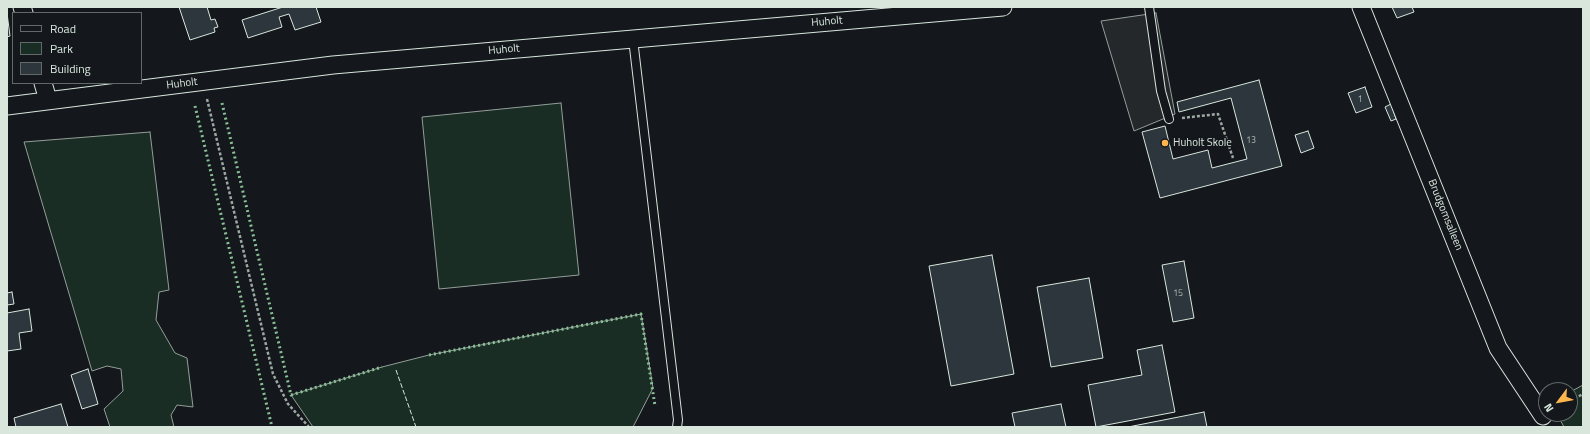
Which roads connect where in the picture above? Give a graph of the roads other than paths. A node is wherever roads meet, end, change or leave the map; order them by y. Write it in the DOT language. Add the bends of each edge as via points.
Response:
graph roads {
  1 [pos="1003,7"];
  2 [pos="1149,7"];
  3 [pos="1361,7"];
  4 [pos="633,39"];
  5 [pos="43,84"];
  6 [pos="48,100"];
  7 [pos="7,106"];
  8 [pos="1169,119"];
  9 [pos="1538,408"];
  10 [pos="677,427"];
  1 -- 4 [label="street, Huholt"];
  2 -- 8 [label="lane" via="1161,91"];
  3 -- 9 [label="street, Brudgomsalleen" via="1498,348"];
  4 -- 6 [label="street, Huholt" via="333,64"];
  4 -- 10 [label="lane"];
  5 -- 6 [label="street"];
  6 -- 7 [label="street, Huholt"];
}
